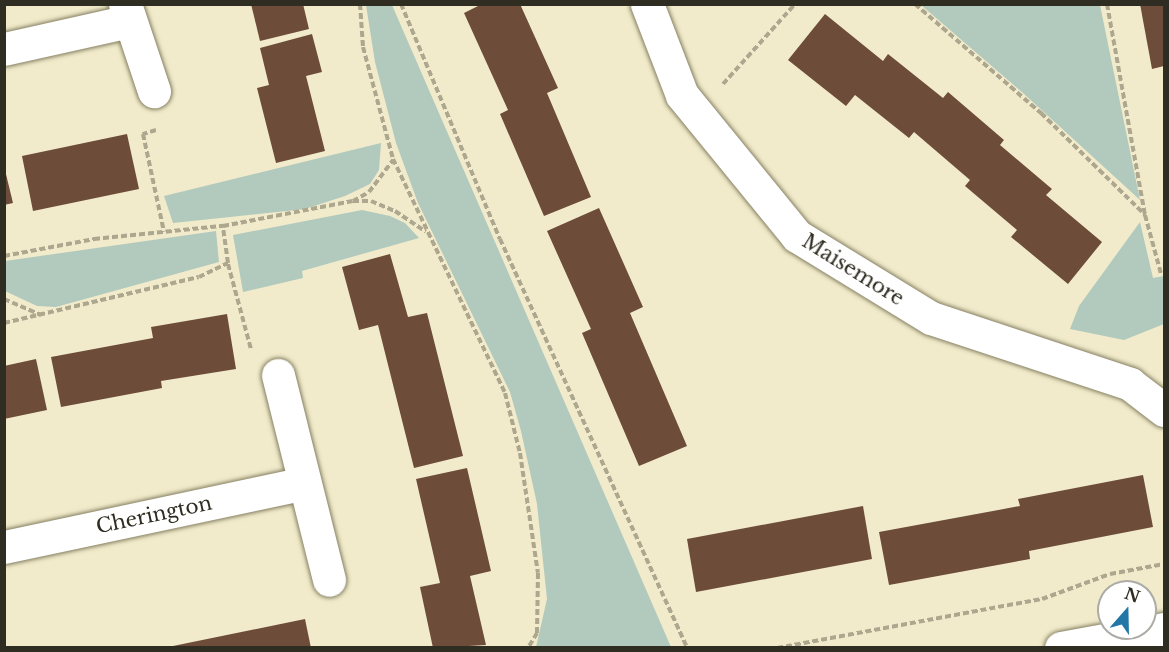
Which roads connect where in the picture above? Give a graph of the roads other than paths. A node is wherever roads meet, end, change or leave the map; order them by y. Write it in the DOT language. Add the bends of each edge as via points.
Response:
graph roads {
  1 [pos="647,4"];
  2 [pos="127,13"];
  3 [pos="4,49"];
  4 [pos="154,91"];
  5 [pos="278,375"];
  6 [pos="1164,410"];
  7 [pos="304,483"];
  8 [pos="4,547"];
  9 [pos="328,580"];
  10 [pos="1164,629"];
  11 [pos="1061,648"];
  1 -- 6 [label="street, Maisemore" via="682,95 797,236 931,318 1130,384"];
  2 -- 3 [label="street"];
  2 -- 4 [label="street"];
  5 -- 7 [label="street"];
  7 -- 8 [label="street, Cherington"];
  7 -- 9 [label="street"];
  10 -- 11 [label="street"];
}
